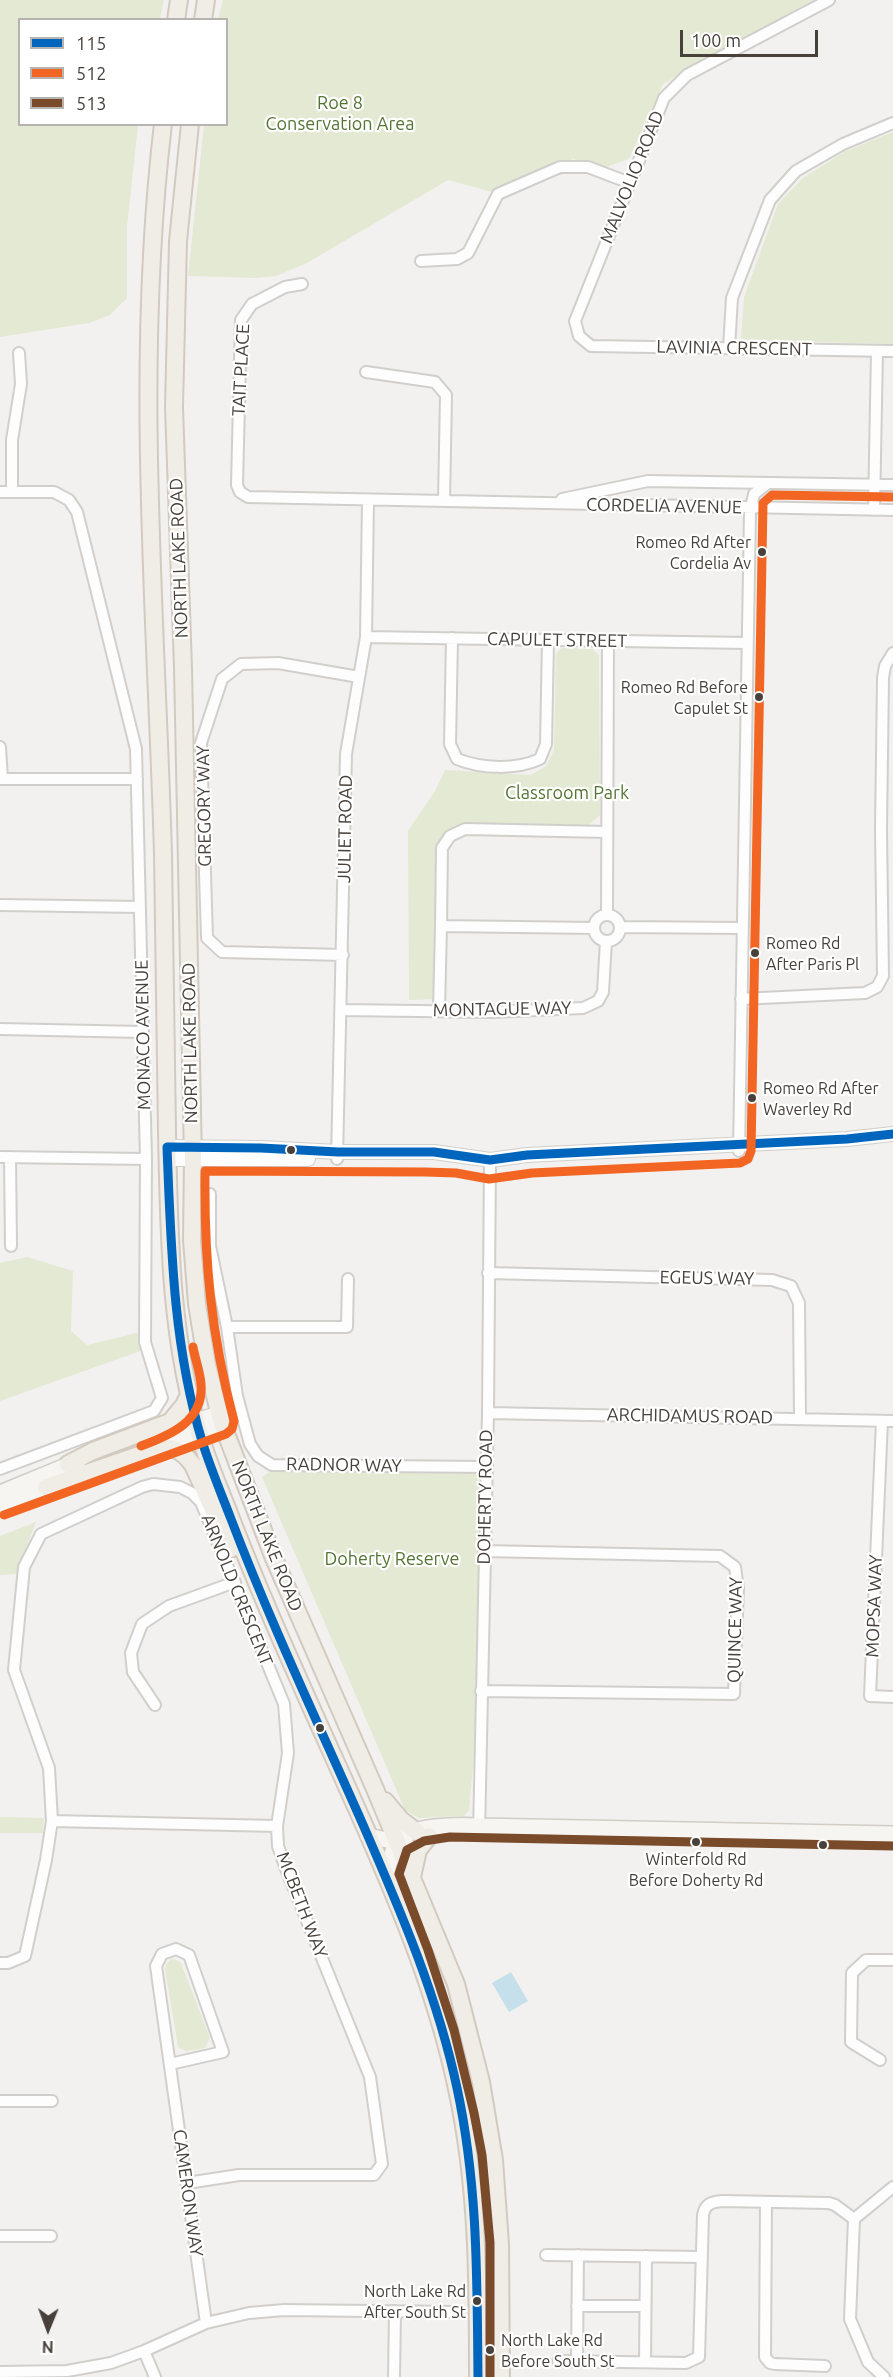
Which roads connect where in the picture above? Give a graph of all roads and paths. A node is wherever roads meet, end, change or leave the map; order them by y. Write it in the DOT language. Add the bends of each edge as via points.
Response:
graph roads {
  1 [pos="179,0"];
  2 [pos="206,0"];
  3 [pos="829,0"];
  4 [pos="177,18"];
  5 [pos="203,18"];
  6 [pos="893,123"];
  7 [pos="163,126"];
  8 [pos="190,126"];
  9 [pos="630,183"];
  10 [pos="421,261"];
  11 [pos="302,284"];
  12 [pos="579,336"];
  13 [pos="729,348"];
  14 [pos="877,351"];
  15 [pos="893,351"];
  16 [pos="19,353"];
  17 [pos="366,372"];
  18 [pos="768,483"];
  19 [pos="875,484"];
  20 [pos="893,485"];
  21 [pos="6,492"];
  22 [pos="240,492"];
  23 [pos="368,500"];
  24 [pos="444,501"];
  25 [pos="544,504"];
  26 [pos="750,508"];
  27 [pos="874,510"];
  28 [pos="893,510"];
  29 [pos="366,637"];
  30 [pos="452,638"];
  31 [pos="548,640"];
  32 [pos="608,640"];
  33 [pos="747,644"];
  34 [pos="892,654"];
  35 [pos="359,677"];
  36 [pos="0,747"];
  37 [pos="1,779"];
  38 [pos="137,779"];
  39 [pos="607,832"];
  40 [pos="0,905"];
  41 [pos="140,907"];
  42 [pos="607,915"];
  43 [pos="441,926"];
  44 [pos="620,927"];
  45 [pos="594,928"];
  46 [pos="742,928"];
  47 [pos="606,941"];
  48 [pos="343,955"];
  49 [pos="741,999"];
  50 [pos="342,1010"];
  51 [pos="440,1010"];
  52 [pos="0,1029"];
  53 [pos="142,1032"];
  54 [pos="893,1134"];
  55 [pos="893,1141"];
  56 [pos="739,1148"];
  57 [pos="167,1153"];
  58 [pos="193,1153"];
  59 [pos="337,1156"];
  60 [pos="5,1157"];
  61 [pos="146,1159"];
  62 [pos="490,1163"];
  63 [pos="210,1194"];
  64 [pos="11,1246"];
  65 [pos="488,1273"];
  66 [pos="348,1279"];
  67 [pos="227,1327"];
  68 [pos="190,1393"];
  69 [pos="488,1413"];
  70 [pos="221,1418"];
  71 [pos="800,1418"];
  72 [pos="888,1421"];
  73 [pos="197,1425"];
  74 [pos="68,1464"];
  75 [pos="485,1467"];
  76 [pos="0,1469"];
  77 [pos="46,1487"];
  78 [pos="0,1493"];
  79 [pos="0,1504"];
  80 [pos="484,1551"];
  81 [pos="251,1572"];
  82 [pos="235,1582"];
  83 [pos="481,1691"];
  84 [pos="893,1697"];
  85 [pos="155,1705"];
  86 [pos="375,1789"];
  87 [pos="52,1821"];
  88 [pos="277,1826"];
  89 [pos="479,1830"];
  90 [pos="423,1834"];
  91 [pos="893,1834"];
  92 [pos="368,1836"];
  93 [pos="893,1841"];
  94 [pos="397,1842"];
  95 [pos="386,1875"];
  96 [pos="412,1877"];
  97 [pos="893,1960"];
  98 [pos="0,1964"];
  99 [pos="880,2061"];
  100 [pos="170,2064"];
  101 [pos="0,2101"];
  102 [pos="52,2101"];
  103 [pos="187,2182"];
  104 [pos="893,2187"];
  105 [pos="766,2202"];
  106 [pos="854,2219"];
  107 [pos="0,2236"];
  108 [pos="51,2236"];
  109 [pos="546,2254"];
  110 [pos="578,2255"];
  111 [pos="646,2256"];
  112 [pos="702,2257"];
  113 [pos="577,2306"];
  114 [pos="645,2306"];
  115 [pos="395,2311"];
  116 [pos="455,2312"];
  117 [pos="206,2322"];
  118 [pos="144,2351"];
  119 [pos="558,2361"];
  120 [pos="577,2361"];
  121 [pos="645,2362"];
  122 [pos="825,2366"];
  123 [pos="0,2372"];
  124 [pos="33,2375"];
  125 [pos="154,2377"];
  126 [pos="394,2377"];
  127 [pos="478,2377"];
  128 [pos="501,2377"];
  129 [pos="884,2377"];
  1 -- 4 [label="main road"];
  2 -- 5 [label="main road"];
  3 -- 9 [label="street, MALVOLIO ROAD" via="687,75 664,98"];
  6 -- 13 [label="street" via="843,144 796,171 770,200 732,298"];
  7 -- 57 [label="main road, NORTH LAKE ROAD" via="149,284 148,408 163,854"];
  8 -- 58 [label="main road, NORTH LAKE ROAD" via="178,241 174,407 184,680"];
  9 -- 10 [label="street" via="588,167 560,167 498,194 468,254 457,259"];
  9 -- 12 [label="street, MALVOLIO ROAD" via="574,321"];
  11 -- 22 [label="street, TAIT PLACE" via="285,287 252,304 241,320 237,485"];
  12 -- 13 [label="street, LAVINIA CRESCENT" via="591,346"];
  13 -- 14 [label="street, LAVINIA CRESCENT"];
  14 -- 15 [label="street, LAVINIA CRESCENT"];
  14 -- 19 [label="street"];
  16 -- 21 [label="street" via="21,384"];
  17 -- 24 [label="street" via="435,382 446,395"];
  18 -- 19 [label="street, CORDELIA AVENUE"];
  18 -- 25 [label="street, CORDELIA AVENUE" via="648,481"];
  18 -- 26 [label="street" via="754,494"];
  19 -- 20 [label="street, CORDELIA AVENUE"];
  19 -- 27 [label="street"];
  21 -- 38 [label="street, MONACO AVENUE" via="54,492 69,500 77,512 136,749"];
  22 -- 23 [label="street, CORDELIA AVENUE" via="248,497"];
  23 -- 24 [label="street, CORDELIA AVENUE"];
  23 -- 29 [label="street, JULIET ROAD"];
  24 -- 25 [label="street, CORDELIA AVENUE"];
  25 -- 26 [label="street, CORDELIA AVENUE"];
  26 -- 27 [label="street, CORDELIA AVENUE"];
  26 -- 33 [label="street"];
  27 -- 28 [label="street, CORDELIA AVENUE"];
  29 -- 30 [label="street, CAPULET STREET"];
  29 -- 35 [label="street, JULIET ROAD"];
  30 -- 31 [label="street, CAPULET STREET"];
  30 -- 31 [label="street" via="450,744 457,759 472,765 525,766 540,759 546,744"];
  31 -- 32 [label="street, CAPULET STREET"];
  32 -- 33 [label="street, CAPULET STREET"];
  32 -- 39 [label="street"];
  33 -- 46 [label="street"];
  34 -- 49 [label="street" via="883,678 883,976 877,987 865,993"];
  35 -- 48 [label="street, JULIET ROAD" via="346,754"];
  35 -- 48 [label="street, GREGORY WAY" via="278,663 242,664 222,679 201,743 207,938 222,952"];
  36 -- 37 [label="street"];
  37 -- 38 [label="street"];
  38 -- 41 [label="street, MONACO AVENUE"];
  39 -- 42 [label="street"];
  39 -- 43 [label="street" via="465,829 450,836 442,848"];
  40 -- 41 [label="street"];
  41 -- 53 [label="street, MONACO AVENUE"];
  42 -- 44 [label="street" via="617,920"];
  42 -- 45 [label="street" via="597,919"];
  43 -- 45 [label="street"];
  43 -- 51 [label="street"];
  44 -- 46 [label="street"];
  44 -- 47 [label="street" via="616,937"];
  45 -- 47 [label="street" via="596,936"];
  46 -- 49 [label="street"];
  47 -- 51 [label="street, MONTAGUE WAY" via="603,992 591,1005 549,1011"];
  48 -- 50 [label="street, JULIET ROAD"];
  49 -- 56 [label="street"];
  50 -- 51 [label="street, MONTAGUE WAY"];
  50 -- 59 [label="street, JULIET ROAD"];
  52 -- 53 [label="street"];
  53 -- 61 [label="street, MONACO AVENUE"];
  54 -- 56 [label="street"];
  55 -- 56 [label="street" via="850,1146"];
  56 -- 62 [label="street"];
  57 -- 58 [label="street"];
  57 -- 68 [label="main road, NORTH LAKE ROAD" via="176,1317"];
  58 -- 59 [label="street"];
  58 -- 70 [label="main road, NORTH LAKE ROAD" via="194,1276 201,1335"];
  59 -- 62 [label="street" via="453,1153"];
  60 -- 61 [label="street"];
  60 -- 64 [label="street"];
  61 -- 76 [label="street, MONACO AVENUE" via="145,1342 162,1398 154,1411"];
  62 -- 65 [label="street, DOHERTY ROAD"];
  63 -- 67 [label="street, RADNOR WAY" via="210,1246"];
  65 -- 69 [label="street, DOHERTY ROAD"];
  65 -- 71 [label="street, EGEUS WAY" via="772,1280 791,1286 799,1303"];
  66 -- 67 [label="street" via="347,1327"];
  67 -- 75 [label="street, RADNOR WAY" via="237,1396 250,1444 258,1456 272,1465"];
  68 -- 73 [label="main road, NORTH LAKE ROAD"];
  68 -- 74 [label="main road" via="170,1422"];
  69 -- 71 [label="street, ARCHIDAMUS ROAD"];
  69 -- 75 [label="street, DOHERTY ROAD"];
  70 -- 73 [label="main road"];
  70 -- 86 [label="main road, NORTH LAKE ROAD" via="273,1556"];
  71 -- 72 [label="street, ARCHIDAMUS ROAD"];
  72 -- 84 [label="street, MOPSA WAY" via="870,1696"];
  73 -- 74 [label="main road"];
  73 -- 77 [label="main road"];
  73 -- 81 [label="main road, NORTH LAKE ROAD"];
  74 -- 78 [label="main road"];
  75 -- 80 [label="street, DOHERTY ROAD"];
  77 -- 79 [label="main road"];
  77 -- 81 [label="main road" via="159,1448 178,1449 193,1465 234,1557"];
  80 -- 83 [label="street, DOHERTY ROAD"];
  80 -- 83 [label="street, QUINCE WAY" via="720,1556 735,1567 738,1588 734,1694"];
  81 -- 92 [label="main road, NORTH LAKE ROAD"];
  82 -- 85 [label="street" via="169,1606 142,1624 132,1653 133,1672"];
  82 -- 87 [label="street, ARNOLD CRESCENT" via="201,1502 192,1493 168,1484 142,1487 41,1534 24,1567 14,1670 49,1768"];
  82 -- 88 [label="street, ARNOLD CRESCENT" via="284,1704 288,1753"];
  83 -- 89 [label="street, DOHERTY ROAD"];
  86 -- 90 [label="main road" via="401,1820"];
  86 -- 94 [label="main road, NORTH LAKE ROAD"];
  87 -- 88 [label="street, MCBETH WAY"];
  87 -- 98 [label="street" via="25,1956"];
  88 -- 103 [label="street, MCBETH WAY" via="278,1846 286,1869 370,2077 382,2164 374,2175 238,2175"];
  89 -- 90 [label="main road"];
  89 -- 91 [label="main road"];
  89 -- 93 [label="main road"];
  90 -- 94 [label="main road" via="406,1844"];
  90 -- 96 [label="main road"];
  92 -- 94 [label="main road"];
  92 -- 95 [label="main road, NORTH LAKE ROAD"];
  94 -- 95 [label="main road"];
  94 -- 96 [label="main road, NORTH LAKE ROAD"];
  95 -- 127 [label="main road, NORTH LAKE ROAD" via="427,1983 457,2086 471,2163 477,2232"];
  96 -- 128 [label="main road, NORTH LAKE ROAD" via="456,1984 481,2082 494,2160 500,2244"];
  97 -- 99 [label="street" via="866,1960 852,1973 851,2042"];
  100 -- 100 [label="street, CAMERON WAY" via="156,1965 162,1954 176,1949 189,1955 223,2052"];
  100 -- 103 [label="street, CAMERON WAY"];
  101 -- 102 [label="street"];
  103 -- 117 [label="street, CAMERON WAY"];
  104 -- 106 [label="street"];
  105 -- 106 [label="street" via="828,2203"];
  105 -- 112 [label="street" via="709,2203 703,2215"];
  105 -- 122 [label="street" via="765,2357 775,2364"];
  106 -- 129 [label="street" via="850,2319 868,2362"];
  107 -- 108 [label="street"];
  109 -- 110 [label="street"];
  110 -- 111 [label="street"];
  110 -- 113 [label="street"];
  111 -- 112 [label="street"];
  111 -- 114 [label="street"];
  112 -- 121 [label="street" via="699,2357 686,2363"];
  113 -- 114 [label="street"];
  113 -- 120 [label="street"];
  114 -- 121 [label="street"];
  115 -- 116 [label="street"];
  115 -- 117 [label="street" via="284,2310"];
  115 -- 126 [label="street"];
  117 -- 118 [label="street"];
  118 -- 124 [label="street" via="89,2368"];
  118 -- 125 [label="street"];
  119 -- 120 [label="street"];
  120 -- 121 [label="street"];
  123 -- 124 [label="street"];
}
